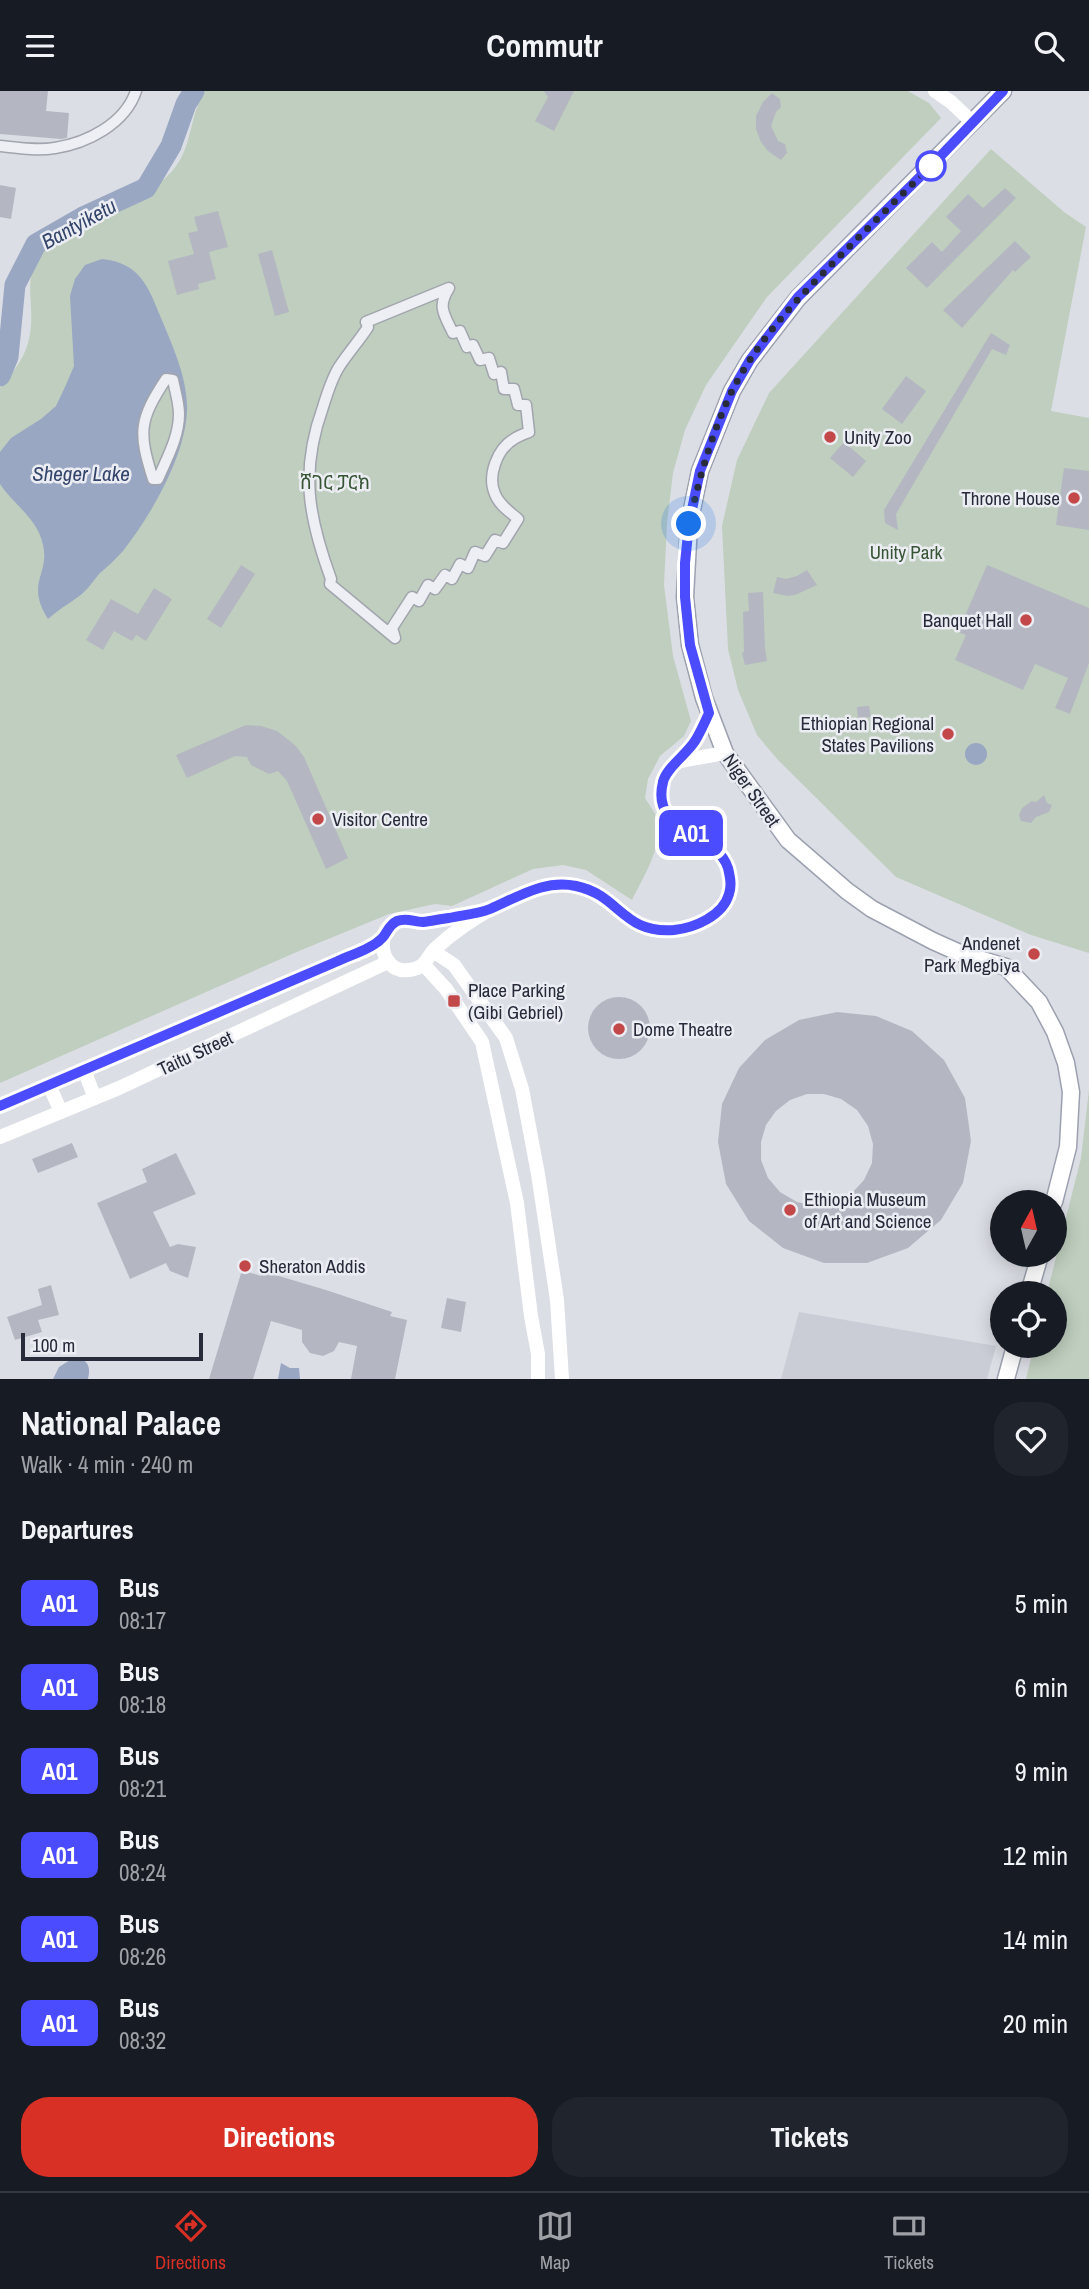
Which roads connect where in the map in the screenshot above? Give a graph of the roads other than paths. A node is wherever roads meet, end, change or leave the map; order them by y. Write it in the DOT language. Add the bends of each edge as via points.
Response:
graph roads {
  1 [pos="136,91"];
  2 [pos="935,91"];
  3 [pos="996,92"];
  4 [pos="974,123"];
  5 [pos="0,146"];
  6 [pos="449,288"];
  7 [pos="166,379"];
  8 [pos="709,713"];
  9 [pos="725,753"];
  10 [pos="680,761"];
  11 [pos="488,910"];
  12 [pos="420,922"];
  13 [pos="382,940"];
  14 [pos="433,951"];
  15 [pos="388,962"];
  16 [pos="424,965"];
  17 [pos="84,1070"];
  18 [pos="49,1085"];
  19 [pos="95,1098"];
  20 [pos="0,1105"];
  21 [pos="61,1112"];
  22 [pos="0,1137"];
  23 [pos="1057,1190"];
  24 [pos="1012,1358"];
  25 [pos="538,1379"];
  26 [pos="562,1379"];
  27 [pos="1006,1379"];
  1 -- 5 [label="street" via="118,118 82,141 53,149"];
  2 -- 4 [label="main road"];
  3 -- 4 [label="main road, Niger Street"];
  4 -- 8 [label="main road, Niger Street" via="798,297 732,391 700,471 685,563 690,645"];
  6 -- 6 [label="street" via="366,322 368,327 337,369 311,440 310,506 330,584 395,638 392,628 412,597 419,601 428,586 435,589 444,575 452,579 460,564 468,568 475,552 485,556 495,540 503,543 518,519 494,494 492,476 504,447 529,432 526,405 518,405 514,389 504,389 501,372 494,375 489,358 480,361 460,331 453,333 441,307"];
  7 -- 7 [label="street" via="148,407 143,429 153,479 158,479 176,437 179,413 173,380"];
  8 -- 9 [label="main road, Niger Street"];
  8 -- 10 [label="main road"];
  9 -- 10 [label="main road"];
  9 -- 23 [label="main road, Niger Street" via="788,840 846,891 933,941 1006,967 1039,1002 1055,1032 1071,1092 1068,1147"];
  10 -- 11 [label="main road" via="666,773 663,807 669,819 710,844 726,864 729,894 716,913 678,929 652,929 639,926 589,890 559,884"];
  11 -- 12 [label="main road"];
  11 -- 14 [label="main road"];
  12 -- 13 [label="main road" via="395,922"];
  12 -- 14 [label="main road" via="431,934"];
  13 -- 15 [label="main road"];
  13 -- 17 [label="main road, Taitu Street"];
  14 -- 16 [label="main road"];
  14 -- 26 [label="main road" via="454,965 506,1038 522,1089 557,1300"];
  15 -- 16 [label="main road" via="408,971"];
  15 -- 19 [label="main road, Taitu Street"];
  16 -- 25 [label="main road" via="481,1042 517,1203"];
  17 -- 18 [label="main road, Taitu Street"];
  17 -- 19 [label="main road"];
  18 -- 20 [label="main road, Taitu Street"];
  18 -- 21 [label="main road"];
  19 -- 21 [label="main road, Taitu Street"];
  21 -- 22 [label="main road, Taitu Street"];
  24 -- 27 [label="main road"];
}
